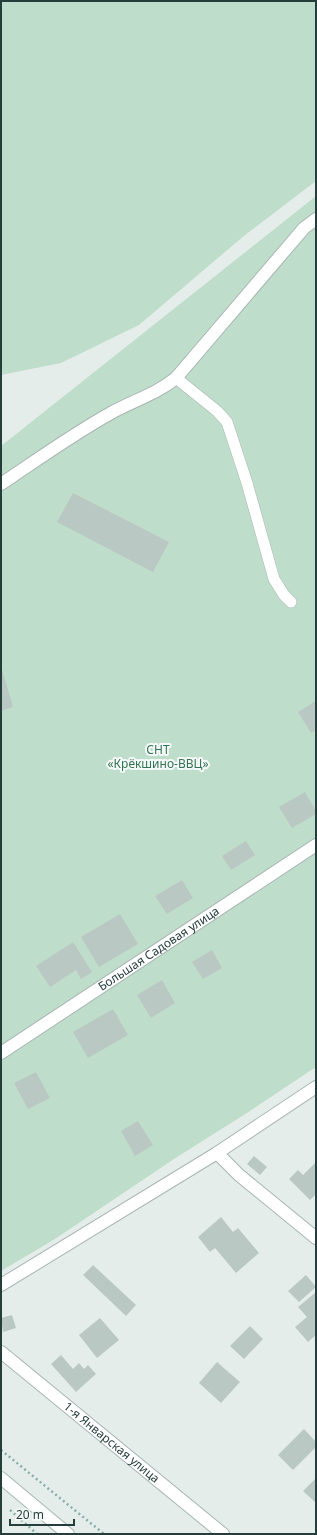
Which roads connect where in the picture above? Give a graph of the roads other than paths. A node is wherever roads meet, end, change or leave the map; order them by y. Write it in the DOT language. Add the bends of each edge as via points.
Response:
graph roads {
  1 [pos="316,219"];
  2 [pos="176,378"];
  3 [pos="1,484"];
  4 [pos="291,602"];
  5 [pos="316,845"];
  6 [pos="1,1053"];
  7 [pos="316,1088"];
  8 [pos="217,1153"];
  9 [pos="316,1238"];
  10 [pos="1,1285"];
  11 [pos="1,1352"];
  12 [pos="1,1478"];
  13 [pos="68,1534"];
  14 [pos="223,1534"];
  1 -- 2 [label="street" via="304,228"];
  2 -- 3 [label="street" via="163,389 106,416"];
  2 -- 4 [label="lane" via="227,422 274,579"];
  5 -- 6 [label="street, Большая Садовая улица"];
  7 -- 8 [label="street"];
  8 -- 9 [label="street" via="239,1175"];
  8 -- 10 [label="street"];
  11 -- 14 [label="street, 1-я Январская улица"];
  12 -- 13 [label="street"];
}
